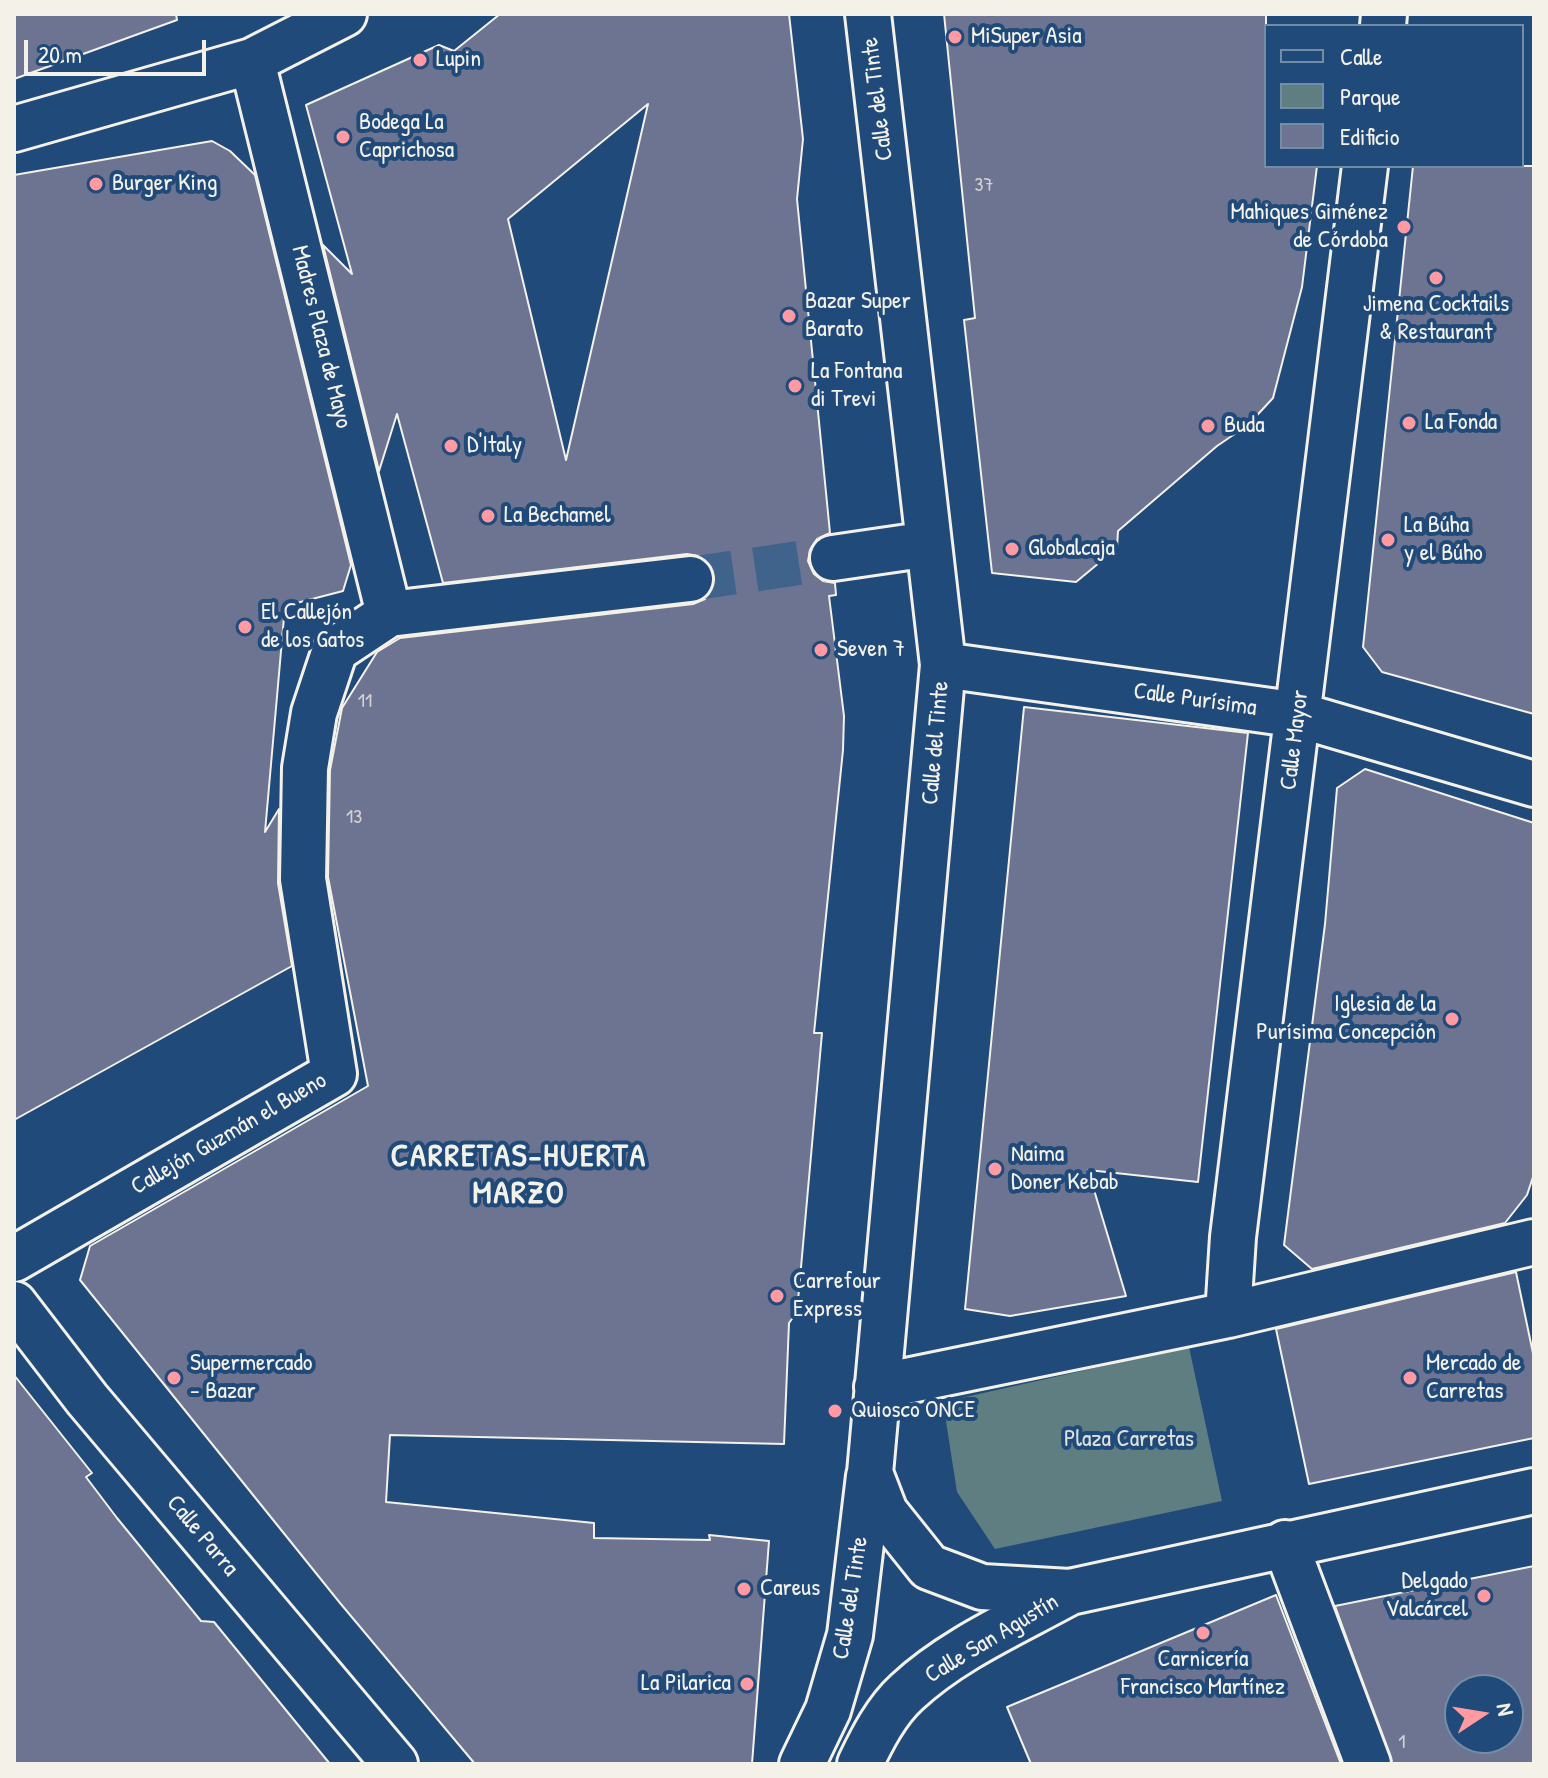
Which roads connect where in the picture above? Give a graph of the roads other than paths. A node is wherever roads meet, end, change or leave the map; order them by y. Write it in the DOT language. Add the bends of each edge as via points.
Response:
graph roads {
  1 [pos="344,14"];
  2 [pos="868,14"];
  3 [pos="252,61"];
  4 [pos="14,129"];
  5 [pos="1365,168"];
  6 [pos="929,544"];
  7 [pos="833,558"];
  8 [pos="690,579"];
  9 [pos="389,614"];
  10 [pos="943,665"];
  11 [pos="1299,715"];
  12 [pos="1534,784"];
  13 [pos="1534,1242"];
  14 [pos="14,1259"];
  15 [pos="14,1304"];
  16 [pos="1228,1315"];
  17 [pos="877,1387"];
  18 [pos="870,1473"];
  19 [pos="1534,1491"];
  20 [pos="1285,1543"];
  21 [pos="1070,1592"];
  22 [pos="395,1764"];
  23 [pos="802,1764"];
  24 [pos="860,1764"];
  25 [pos="1368,1764"];
  1 -- 3 [label="street"];
  2 -- 6 [label="street, Calle del Tinte"];
  3 -- 4 [label="street"];
  3 -- 9 [label="street, Madres Plaza de Mayo"];
  5 -- 11 [label="street, Calle Mayor"];
  6 -- 7 [label="street"];
  6 -- 10 [label="street, Calle del Tinte"];
  8 -- 9 [label="street, Callejón Guzmán el Bueno"];
  9 -- 14 [label="street, Callejón Guzmán el Bueno" via="335,650 314,713 305,768 303,879 334,1074"];
  10 -- 11 [label="street, Calle Purísima"];
  10 -- 17 [label="street, Calle del Tinte"];
  11 -- 12 [label="street, Calle Purísima"];
  11 -- 16 [label="street, Calle Mayor" via="1233,1237"];
  13 -- 16 [label="street"];
  15 -- 22 [label="street, Calle Parra" via="87,1399"];
  16 -- 17 [label="street"];
  17 -- 18 [label="street, Calle del Tinte"];
  18 -- 21 [label="street, Calle del Tinte" via="885,1512 929,1567 982,1587"];
  18 -- 23 [label="street, Calle del Tinte" via="850,1635 828,1710"];
  19 -- 20 [label="street"];
  20 -- 21 [label="street"];
  20 -- 25 [label="street"];
  21 -- 24 [label="street, Calle San Agustín" via="962,1651 906,1692"];
}
